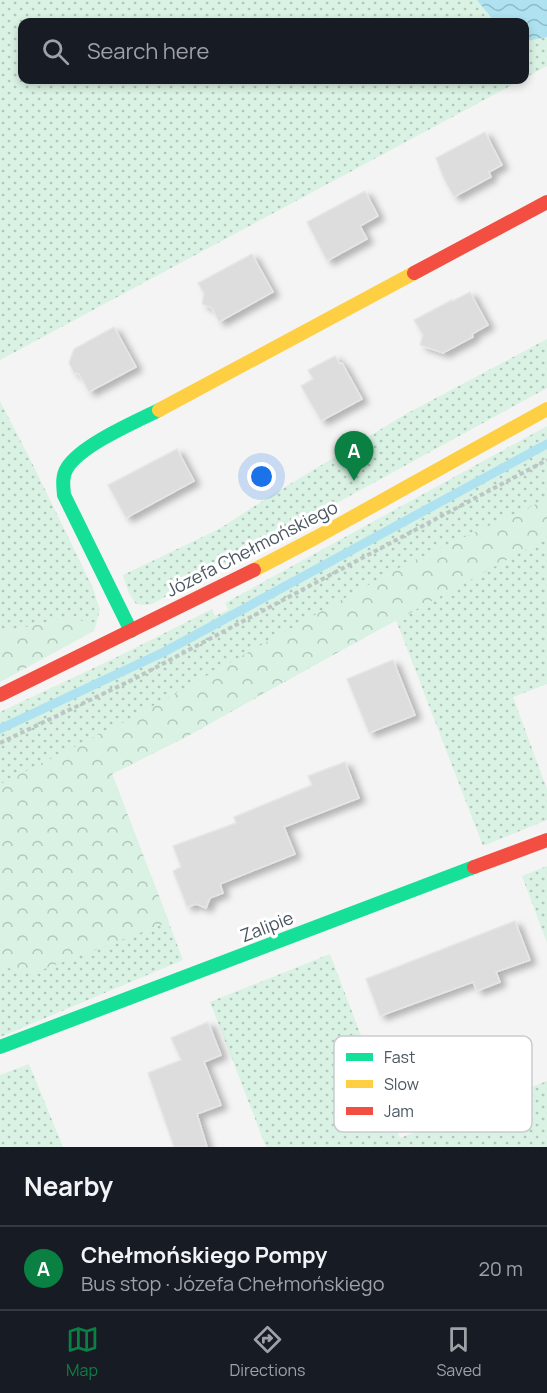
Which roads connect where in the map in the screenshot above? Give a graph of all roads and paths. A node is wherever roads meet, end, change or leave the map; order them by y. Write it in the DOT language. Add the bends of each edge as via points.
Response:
graph roads {
  1 [pos="547,202"];
  2 [pos="547,409"];
  3 [pos="547,460"];
  4 [pos="131,632"];
  5 [pos="0,695"];
  6 [pos="0,743"];
  7 [pos="547,840"];
  8 [pos="0,1047"];
  1 -- 4 [label="street" via="100,441 75,458 61,484 64,495"];
  2 -- 4 [label="street, Józefa Chełmońskiego" via="315,538"];
  3 -- 6 [label="path" via="134,679"];
  4 -- 5 [label="street, Józefa Chełmońskiego"];
  7 -- 8 [label="street, Zalipie"];
}
